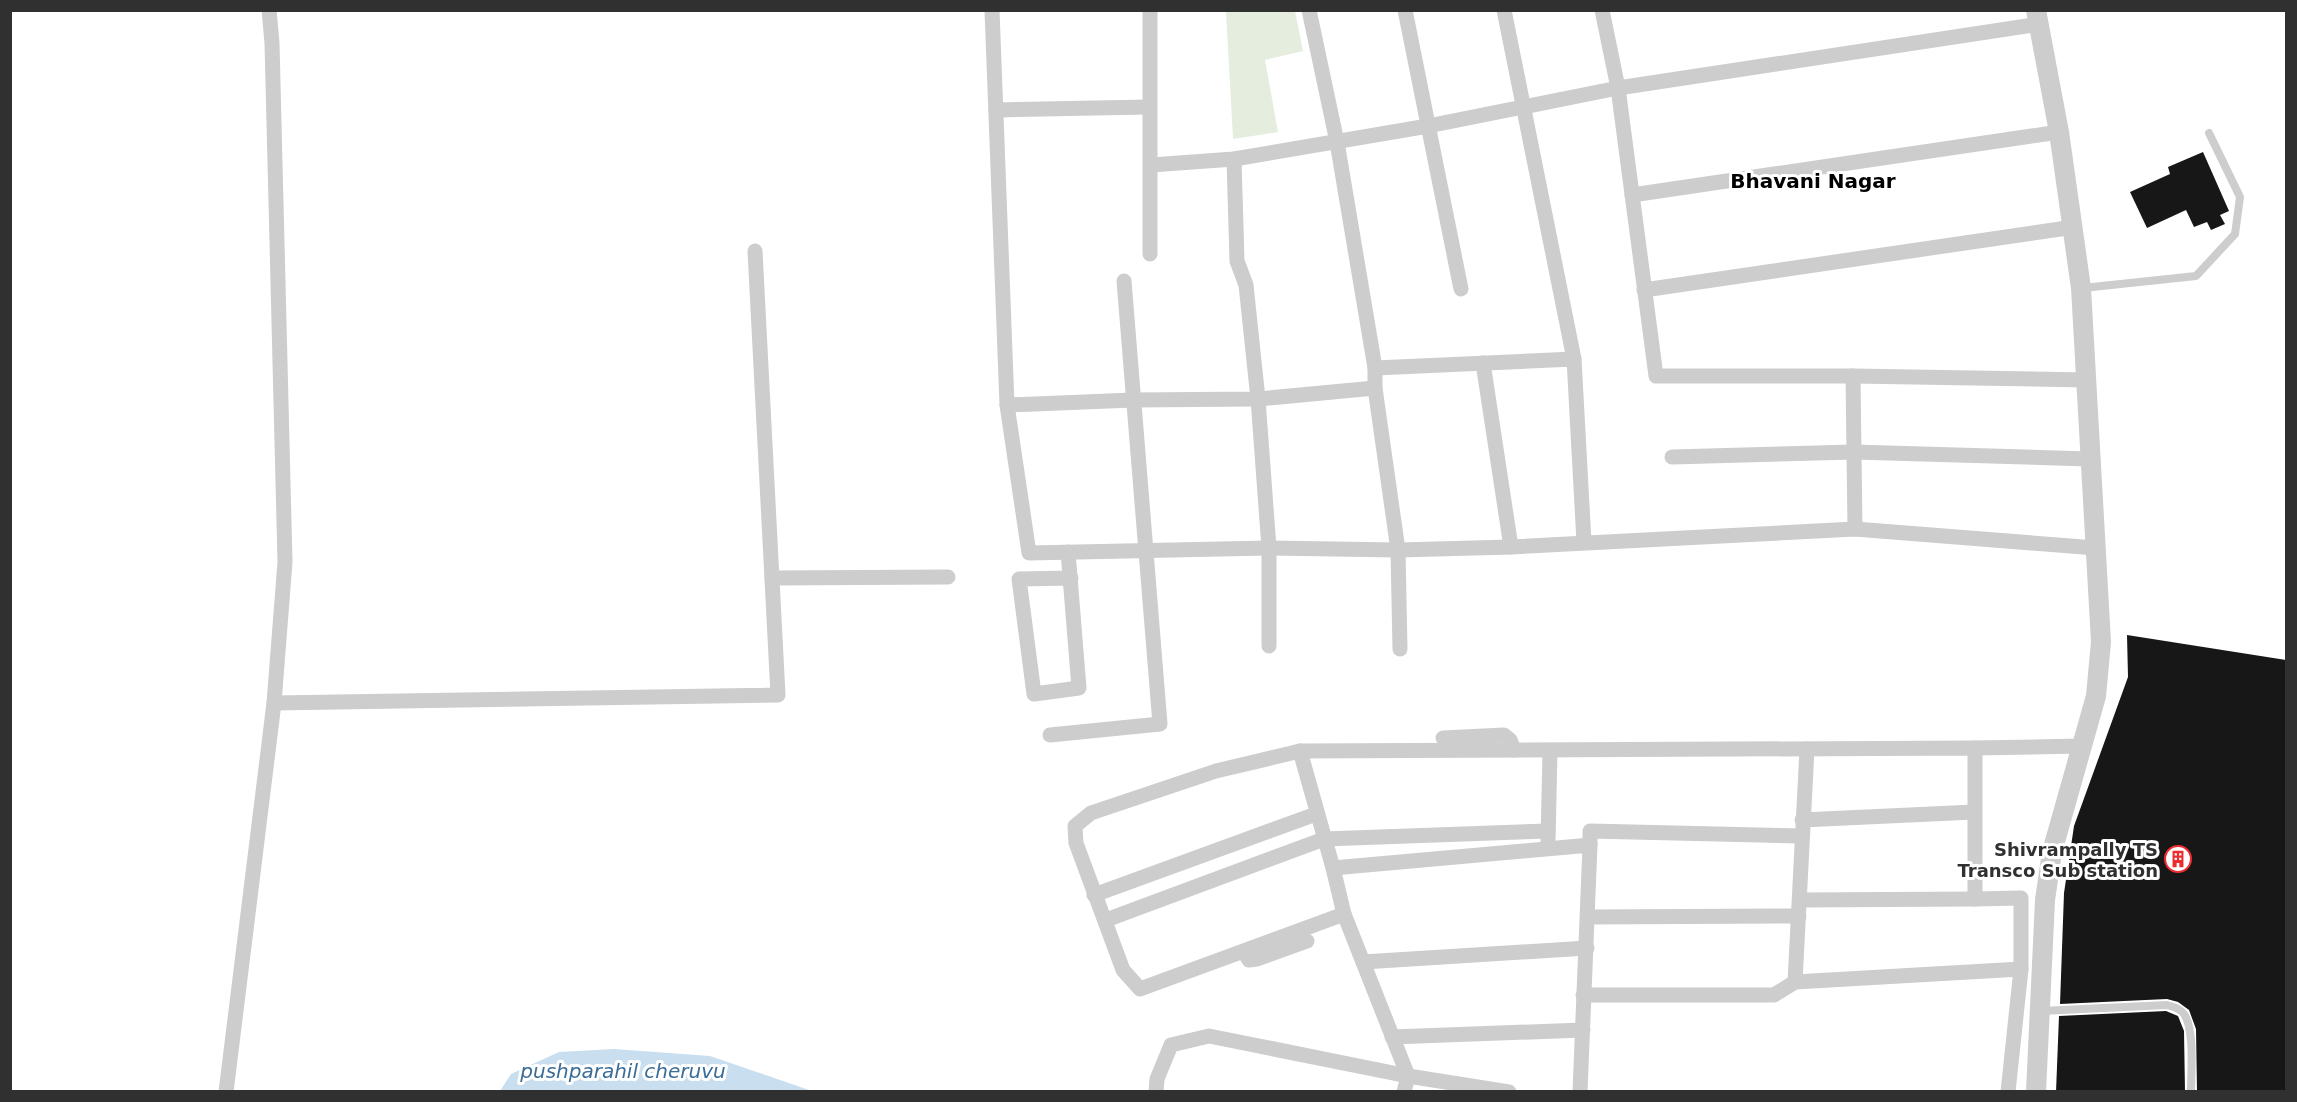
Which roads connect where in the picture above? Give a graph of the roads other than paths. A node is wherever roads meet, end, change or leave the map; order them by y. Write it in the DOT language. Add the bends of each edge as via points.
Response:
graph roads {
  1 [pos="268,10"];
  2 [pos="992,10"];
  3 [pos="1150,10"];
  4 [pos="1309,10"];
  5 [pos="1405,10"];
  6 [pos="1504,10"];
  7 [pos="1602,10"];
  8 [pos="2038,17"];
  9 [pos="1618,88"];
  10 [pos="1148,107"];
  11 [pos="1524,107"];
  12 [pos="996,110"];
  13 [pos="1428,126"];
  14 [pos="2059,132"];
  15 [pos="2209,133"];
  16 [pos="1337,142"];
  17 [pos="1234,159"];
  18 [pos="1151,165"];
  19 [pos="1632,195"];
  20 [pos="2074,227"];
  21 [pos="755,251"];
  22 [pos="1150,254"];
  23 [pos="1124,281"];
  24 [pos="2081,288"];
  25 [pos="1461,289"];
  26 [pos="1644,290"];
  27 [pos="1574,359"];
  28 [pos="1483,363"];
  29 [pos="1375,368"];
  30 [pos="1853,376"];
  31 [pos="2087,380"];
  32 [pos="1375,388"];
  33 [pos="1258,399"];
  34 [pos="1133,400"];
  35 [pos="1007,405"];
  36 [pos="1854,452"];
  37 [pos="1672,458"];
  38 [pos="2089,459"];
  39 [pos="1855,529"];
  40 [pos="1584,542"];
  41 [pos="1269,548"];
  42 [pos="1511,548"];
  43 [pos="2096,548"];
  44 [pos="1398,550"];
  45 [pos="1068,552"];
  46 [pos="1145,552"];
  47 [pos="948,577"];
  48 [pos="772,578"];
  49 [pos="1071,578"];
  50 [pos="1269,646"];
  51 [pos="1400,649"];
  52 [pos="274,703"];
  53 [pos="1050,735"];
  54 [pos="1443,738"];
  55 [pos="2082,746"];
  56 [pos="1975,748"];
  57 [pos="1807,749"];
  58 [pos="1514,750"];
  59 [pos="1300,751"];
  60 [pos="1550,751"];
  61 [pos="1974,812"];
  62 [pos="1316,814"];
  63 [pos="1802,820"];
  64 [pos="1548,831"];
  65 [pos="1801,836"];
  66 [pos="1324,839"];
  67 [pos="1590,845"];
  68 [pos="1548,851"];
  69 [pos="1333,868"];
  70 [pos="1094,895"];
  71 [pos="1975,898"];
  72 [pos="1801,900"];
  73 [pos="1344,914"];
  74 [pos="1799,916"];
  75 [pos="1588,917"];
  76 [pos="1106,920"];
  77 [pos="1307,941"];
  78 [pos="1587,948"];
  79 [pos="1244,952"];
  80 [pos="1363,962"];
  81 [pos="2020,969"];
  82 [pos="1795,982"];
  83 [pos="1583,996"];
  84 [pos="2040,1011"];
  85 [pos="1583,1030"];
  86 [pos="2012,1032"];
  87 [pos="2039,1032"];
  88 [pos="1392,1037"];
  89 [pos="2010,1055"];
  90 [pos="2037,1055"];
  91 [pos="1408,1076"];
  92 [pos="226,1092"];
  93 [pos="1156,1092"];
  94 [pos="1404,1092"];
  95 [pos="1509,1092"];
  96 [pos="1580,1092"];
  97 [pos="2008,1092"];
  98 [pos="2036,1092"];
  99 [pos="2191,1092"];
  1 -- 52 [label="street" via="285,562"];
  2 -- 12 [label="street"];
  3 -- 10 [label="street"];
  4 -- 16 [label="street"];
  5 -- 13 [label="street"];
  6 -- 11 [label="street"];
  7 -- 9 [label="street"];
  8 -- 9 [label="street"];
  8 -- 14 [label="street"];
  9 -- 11 [label="street"];
  9 -- 19 [label="street"];
  10 -- 12 [label="street"];
  10 -- 18 [label="street"];
  11 -- 13 [label="street"];
  11 -- 27 [label="street"];
  12 -- 35 [label="street"];
  13 -- 16 [label="street"];
  13 -- 25 [label="street"];
  14 -- 19 [label="street"];
  14 -- 20 [label="street"];
  15 -- 24 [label="lane" via="2240,197 2235,234 2196,276"];
  16 -- 17 [label="street"];
  16 -- 29 [label="street"];
  17 -- 18 [label="street"];
  17 -- 33 [label="street" via="1237,261 1246,285"];
  18 -- 22 [label="street"];
  19 -- 26 [label="street"];
  20 -- 24 [label="street"];
  20 -- 26 [label="street"];
  21 -- 48 [label="street"];
  23 -- 34 [label="street"];
  24 -- 31 [label="street"];
  26 -- 30 [label="street" via="1656,376"];
  27 -- 28 [label="street"];
  27 -- 40 [label="street"];
  28 -- 29 [label="street"];
  28 -- 42 [label="street"];
  29 -- 32 [label="street"];
  30 -- 31 [label="street"];
  30 -- 36 [label="street"];
  31 -- 38 [label="street"];
  32 -- 33 [label="street"];
  32 -- 44 [label="street"];
  33 -- 34 [label="street"];
  33 -- 41 [label="street"];
  34 -- 35 [label="street"];
  34 -- 46 [label="street"];
  35 -- 45 [label="street" via="1029,553"];
  36 -- 37 [label="street"];
  36 -- 38 [label="street"];
  36 -- 39 [label="street"];
  38 -- 43 [label="street"];
  39 -- 40 [label="street"];
  39 -- 43 [label="street"];
  40 -- 42 [label="street"];
  41 -- 44 [label="street"];
  41 -- 46 [label="street"];
  41 -- 50 [label="street"];
  42 -- 44 [label="street"];
  43 -- 55 [label="street" via="2101,642 2096,696"];
  44 -- 51 [label="street"];
  45 -- 46 [label="street"];
  45 -- 49 [label="street"];
  46 -- 53 [label="street" via="1160,724"];
  47 -- 48 [label="street"];
  48 -- 52 [label="street" via="778,695"];
  49 -- 49 [label="street" via="1079,688 1034,694 1019,579"];
  52 -- 92 [label="street"];
  54 -- 58 [label="street" via="1504,735"];
  55 -- 56 [label="street"];
  55 -- 84 [label="street" via="2052,852 2046,889"];
  56 -- 57 [label="street"];
  56 -- 61 [label="street"];
  57 -- 60 [label="street"];
  57 -- 63 [label="street"];
  58 -- 59 [label="street"];
  58 -- 60 [label="street"];
  59 -- 62 [label="street"];
  59 -- 70 [label="street" via="1216,771 1091,813 1075,826 1076,843"];
  60 -- 64 [label="street"];
  61 -- 63 [label="street"];
  61 -- 71 [label="street"];
  62 -- 66 [label="street"];
  62 -- 70 [label="street"];
  63 -- 65 [label="street"];
  64 -- 66 [label="street"];
  64 -- 68 [label="street"];
  65 -- 67 [label="street" via="1590,831"];
  65 -- 72 [label="street"];
  66 -- 69 [label="street"];
  66 -- 76 [label="street"];
  67 -- 68 [label="street"];
  67 -- 75 [label="street"];
  68 -- 69 [label="street"];
  69 -- 73 [label="street"];
  70 -- 76 [label="street"];
  71 -- 72 [label="street"];
  71 -- 81 [label="street" via="2021,898"];
  72 -- 74 [label="street"];
  73 -- 79 [label="street"];
  73 -- 80 [label="street"];
  74 -- 75 [label="street"];
  74 -- 82 [label="street"];
  75 -- 78 [label="street"];
  76 -- 79 [label="street" via="1123,970 1140,989"];
  77 -- 79 [label="street" via="1257,959 1249,960"];
  78 -- 80 [label="street"];
  78 -- 83 [label="street"];
  80 -- 88 [label="street"];
  81 -- 82 [label="street"];
  81 -- 86 [label="street"];
  82 -- 83 [label="street" via="1774,995"];
  83 -- 85 [label="street"];
  84 -- 87 [label="street"];
  84 -- 99 [label="lane" via="2167,1005 2179,1009 2190,1030"];
  85 -- 88 [label="street"];
  85 -- 96 [label="street"];
  86 -- 87 [label="street"];
  86 -- 89 [label="street"];
  87 -- 90 [label="street"];
  88 -- 91 [label="street"];
  89 -- 90 [label="street"];
  89 -- 97 [label="street"];
  90 -- 98 [label="street"];
  91 -- 93 [label="street" via="1209,1036 1171,1045 1156,1079"];
  91 -- 94 [label="street"];
  91 -- 95 [label="street"];
}
